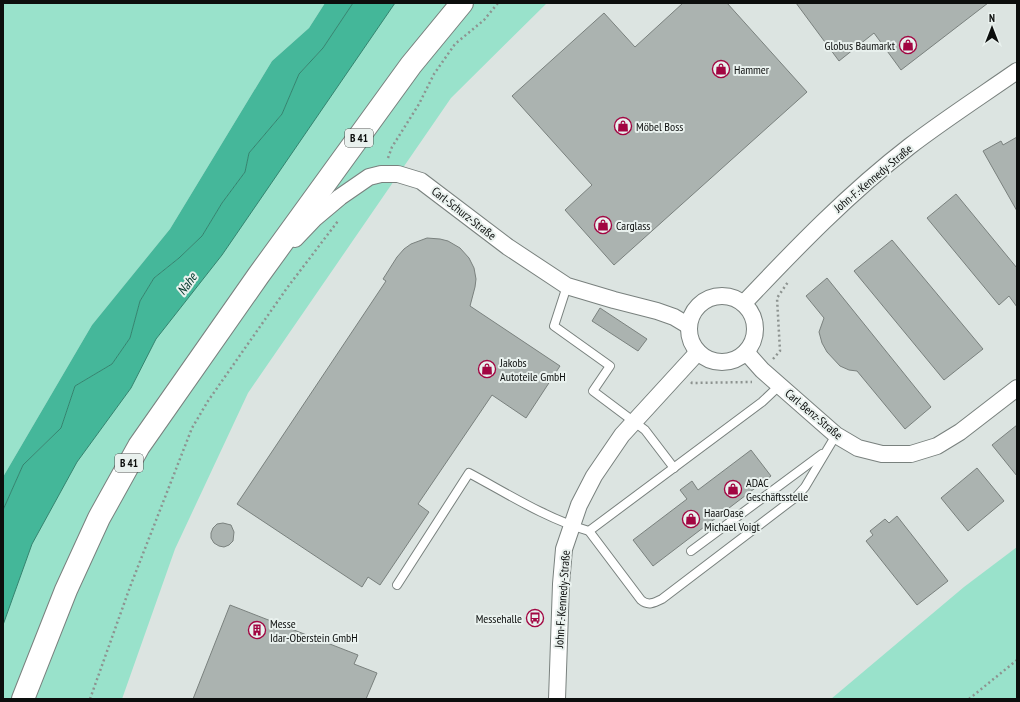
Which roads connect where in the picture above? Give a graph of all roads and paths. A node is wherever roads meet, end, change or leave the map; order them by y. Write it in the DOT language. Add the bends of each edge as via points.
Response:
graph roads {
  1 [pos="462,3"];
  2 [pos="498,3"];
  3 [pos="1017,71"];
  4 [pos="381,174"];
  5 [pos="340,219"];
  6 [pos="258,276"];
  7 [pos="790,280"];
  8 [pos="568,286"];
  9 [pos="744,303"];
  10 [pos="688,326"];
  11 [pos="698,352"];
  12 [pos="746,352"];
  13 [pos="762,370"];
  14 [pos="681,372"];
  15 [pos="780,386"];
  16 [pos="1017,388"];
  17 [pos="635,421"];
  18 [pos="836,435"];
  19 [pos="826,451"];
  20 [pos="674,468"];
  21 [pos="571,526"];
  22 [pos="589,531"];
  23 [pos="691,551"];
  24 [pos="397,585"];
  25 [pos="1017,660"];
  26 [pos="23,699"];
  27 [pos="90,699"];
  28 [pos="556,699"];
  29 [pos="969,699"];
  1 -- 6 [label="main road, B 41" via="412,65"];
  2 -- 4 [label="path" via="484,20 455,44 434,74 392,147"];
  3 -- 9 [label="street, John-F.-Kennedy-Straße" via="910,146 862,185 808,235"];
  4 -- 6 [label="street, Carl-Schurz-Straße" via="369,177 340,197 315,218"];
  4 -- 8 [label="street, Carl-Schurz-Straße" via="398,174 421,181 508,247"];
  5 -- 27 [label="path" via="287,288 192,428 130,587"];
  6 -- 26 [label="main road, B 41" via="139,446 99,518 66,590"];
  7 -- 13 [label="path" via="777,298 780,351"];
  8 -- 10 [label="street, Carl-Schurz-Straße" via="657,311"];
  8 -- 17 [label="lane" via="554,326 610,366 593,391"];
  9 -- 10 [label="street" via="731,296 716,296 702,301 693,312"];
  9 -- 12 [label="street" via="752,314 755,327 753,341"];
  10 -- 11 [label="street" via="691,340"];
  11 -- 12 [label="street" via="709,359 722,362 735,359"];
  11 -- 14 [label="street, John-F.-Kennedy-Straße"];
  12 -- 13 [label="street, Carl-Benz-Straße"];
  13 -- 14 [label="path" via="752,382 692,383"];
  13 -- 15 [label="street, Carl-Benz-Straße"];
  14 -- 17 [label="street, John-F.-Kennedy-Straße"];
  15 -- 18 [label="street, Carl-Benz-Straße"];
  15 -- 20 [label="lane"];
  16 -- 18 [label="street, Carl-Benz-Straße" via="960,432 937,446 911,454 882,454 858,448"];
  17 -- 20 [label="lane" via="652,438"];
  17 -- 21 [label="street, John-F.-Kennedy-Straße" via="622,435 594,476"];
  18 -- 19 [label="lane"];
  19 -- 22 [label="lane" via="805,487 796,497 662,599 653,603 644,603 640,600"];
  19 -- 23 [label="lane"];
  20 -- 22 [label="lane"];
  21 -- 22 [label="lane"];
  21 -- 24 [label="lane" via="469,473"];
  21 -- 28 [label="street, John-F.-Kennedy-Straße" via="564,549"];
  25 -- 29 [label="path"];
}
